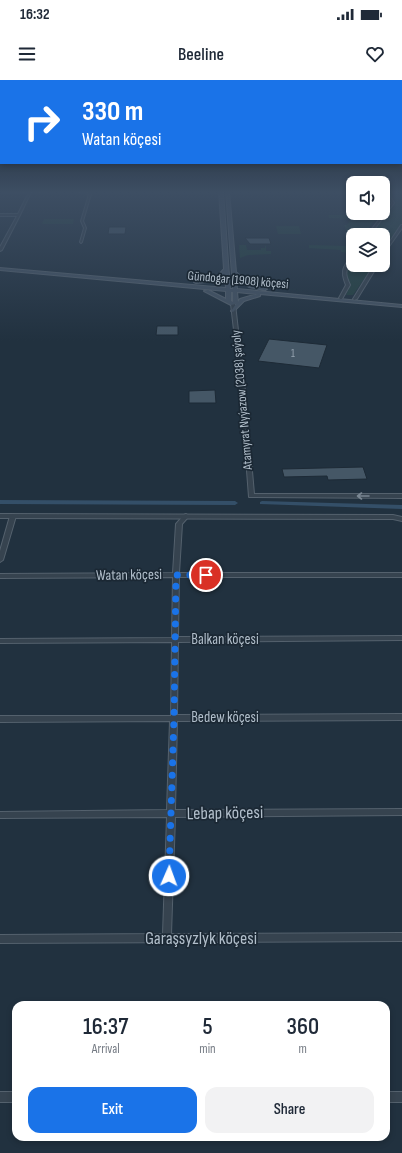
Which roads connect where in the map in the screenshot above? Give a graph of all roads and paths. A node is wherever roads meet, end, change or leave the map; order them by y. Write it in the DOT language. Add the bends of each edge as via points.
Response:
graph roads {
  1 [pos="5,241"];
  2 [pos="224,241"];
  3 [pos="230,241"];
  4 [pos="0,250"];
  5 [pos="346,266"];
  6 [pos="0,268"];
  7 [pos="226,270"];
  8 [pos="233,270"];
  9 [pos="372,272"];
  10 [pos="170,283"];
  11 [pos="228,288"];
  12 [pos="234,289"];
  13 [pos="282,293"];
  14 [pos="341,298"];
  15 [pos="354,300"];
  16 [pos="231,303"];
  17 [pos="402,303"];
  18 [pos="402,306"];
  19 [pos="233,311"];
  20 [pos="402,496"];
  21 [pos="0,516"];
  22 [pos="13,516"];
  23 [pos="186,516"];
  24 [pos="402,518"];
  25 [pos="0,560"];
  26 [pos="176,575"];
  27 [pos="402,575"];
  28 [pos="0,576"];
  29 [pos="402,638"];
  30 [pos="174,640"];
  31 [pos="0,641"];
  32 [pos="174,717"];
  33 [pos="402,717"];
  34 [pos="0,719"];
  35 [pos="402,812"];
  36 [pos="0,814"];
  37 [pos="171,814"];
  38 [pos="402,937"];
  39 [pos="167,938"];
  40 [pos="0,939"];
  41 [pos="0,1097"];
  42 [pos="12,1097"];
  43 [pos="390,1097"];
  44 [pos="402,1097"];
  1 -- 4 [label="street"];
  2 -- 7 [label="main road, Atamyrat Nyýazow (2038) şaýoly"];
  3 -- 8 [label="main road, Atamyrat Nyýazow (2038) şaýoly"];
  5 -- 14 [label="street" via="343,275 348,285"];
  6 -- 10 [label="main road, Gündogar (1908) köçesi"];
  7 -- 10 [label="main road" via="219,278 210,282"];
  7 -- 11 [label="main road, Atamyrat Nyýazow (2038) şaýoly"];
  8 -- 12 [label="main road, Atamyrat Nyýazow (2038) şaýoly"];
  8 -- 13 [label="main road" via="238,278 247,284"];
  9 -- 15 [label="street"];
  10 -- 11 [label="main road, Gündogar (1908) köçesi"];
  10 -- 16 [label="main road" via="210,292"];
  11 -- 12 [label="main road, Gündogar (1908) köçesi"];
  11 -- 16 [label="main road, Atamyrat Nyýazow (2038) şaýoly"];
  12 -- 13 [label="main road, Gündogar (1908) köçesi"];
  12 -- 16 [label="main road, Atamyrat Nyýazow (2038) şaýoly" via="236,302"];
  13 -- 14 [label="main road, Gündogar (1908) köçesi"];
  13 -- 15 [label="main road, Gündogar (1908) köçesi"];
  13 -- 19 [label="main road" via="249,297 242,300"];
  14 -- 15 [label="main road, Gündogar (1908) köçesi"];
  15 -- 17 [label="main road, Gündogar (1908) köçesi"];
  15 -- 18 [label="main road, Gündogar (1908) köçesi"];
  16 -- 19 [label="street, Atamyrat Nyýazow (2038) şaýoly"];
  20 -- 19 [label="street, Atamyrat Nyýazow (2038) şaýoly, one-way" via="251,496 243,391"];
  21 -- 22 [label="street"];
  22 -- 23 [label="street"];
  22 -- 25 [label="street"];
  23 -- 24 [label="street"];
  23 -- 26 [label="street" via="179,524"];
  26 -- 27 [label="street, Watan köçesi"];
  26 -- 28 [label="street, Watan köçesi"];
  26 -- 30 [label="street"];
  29 -- 30 [label="street, Balkan köçesi"];
  30 -- 31 [label="street, Balkan köçesi"];
  30 -- 32 [label="street"];
  32 -- 33 [label="street, Bedew köçesi"];
  32 -- 34 [label="street, Bedew köçesi"];
  32 -- 37 [label="street"];
  35 -- 37 [label="street, Lebap köçesi"];
  36 -- 37 [label="street, Lebap köçesi"];
  37 -- 39 [label="street"];
  38 -- 39 [label="street, Garaşsyzlyk köçesi"];
  39 -- 40 [label="street, Garaşsyzlyk köçesi"];
  41 -- 42 [label="street"];
  43 -- 44 [label="street"];
}
